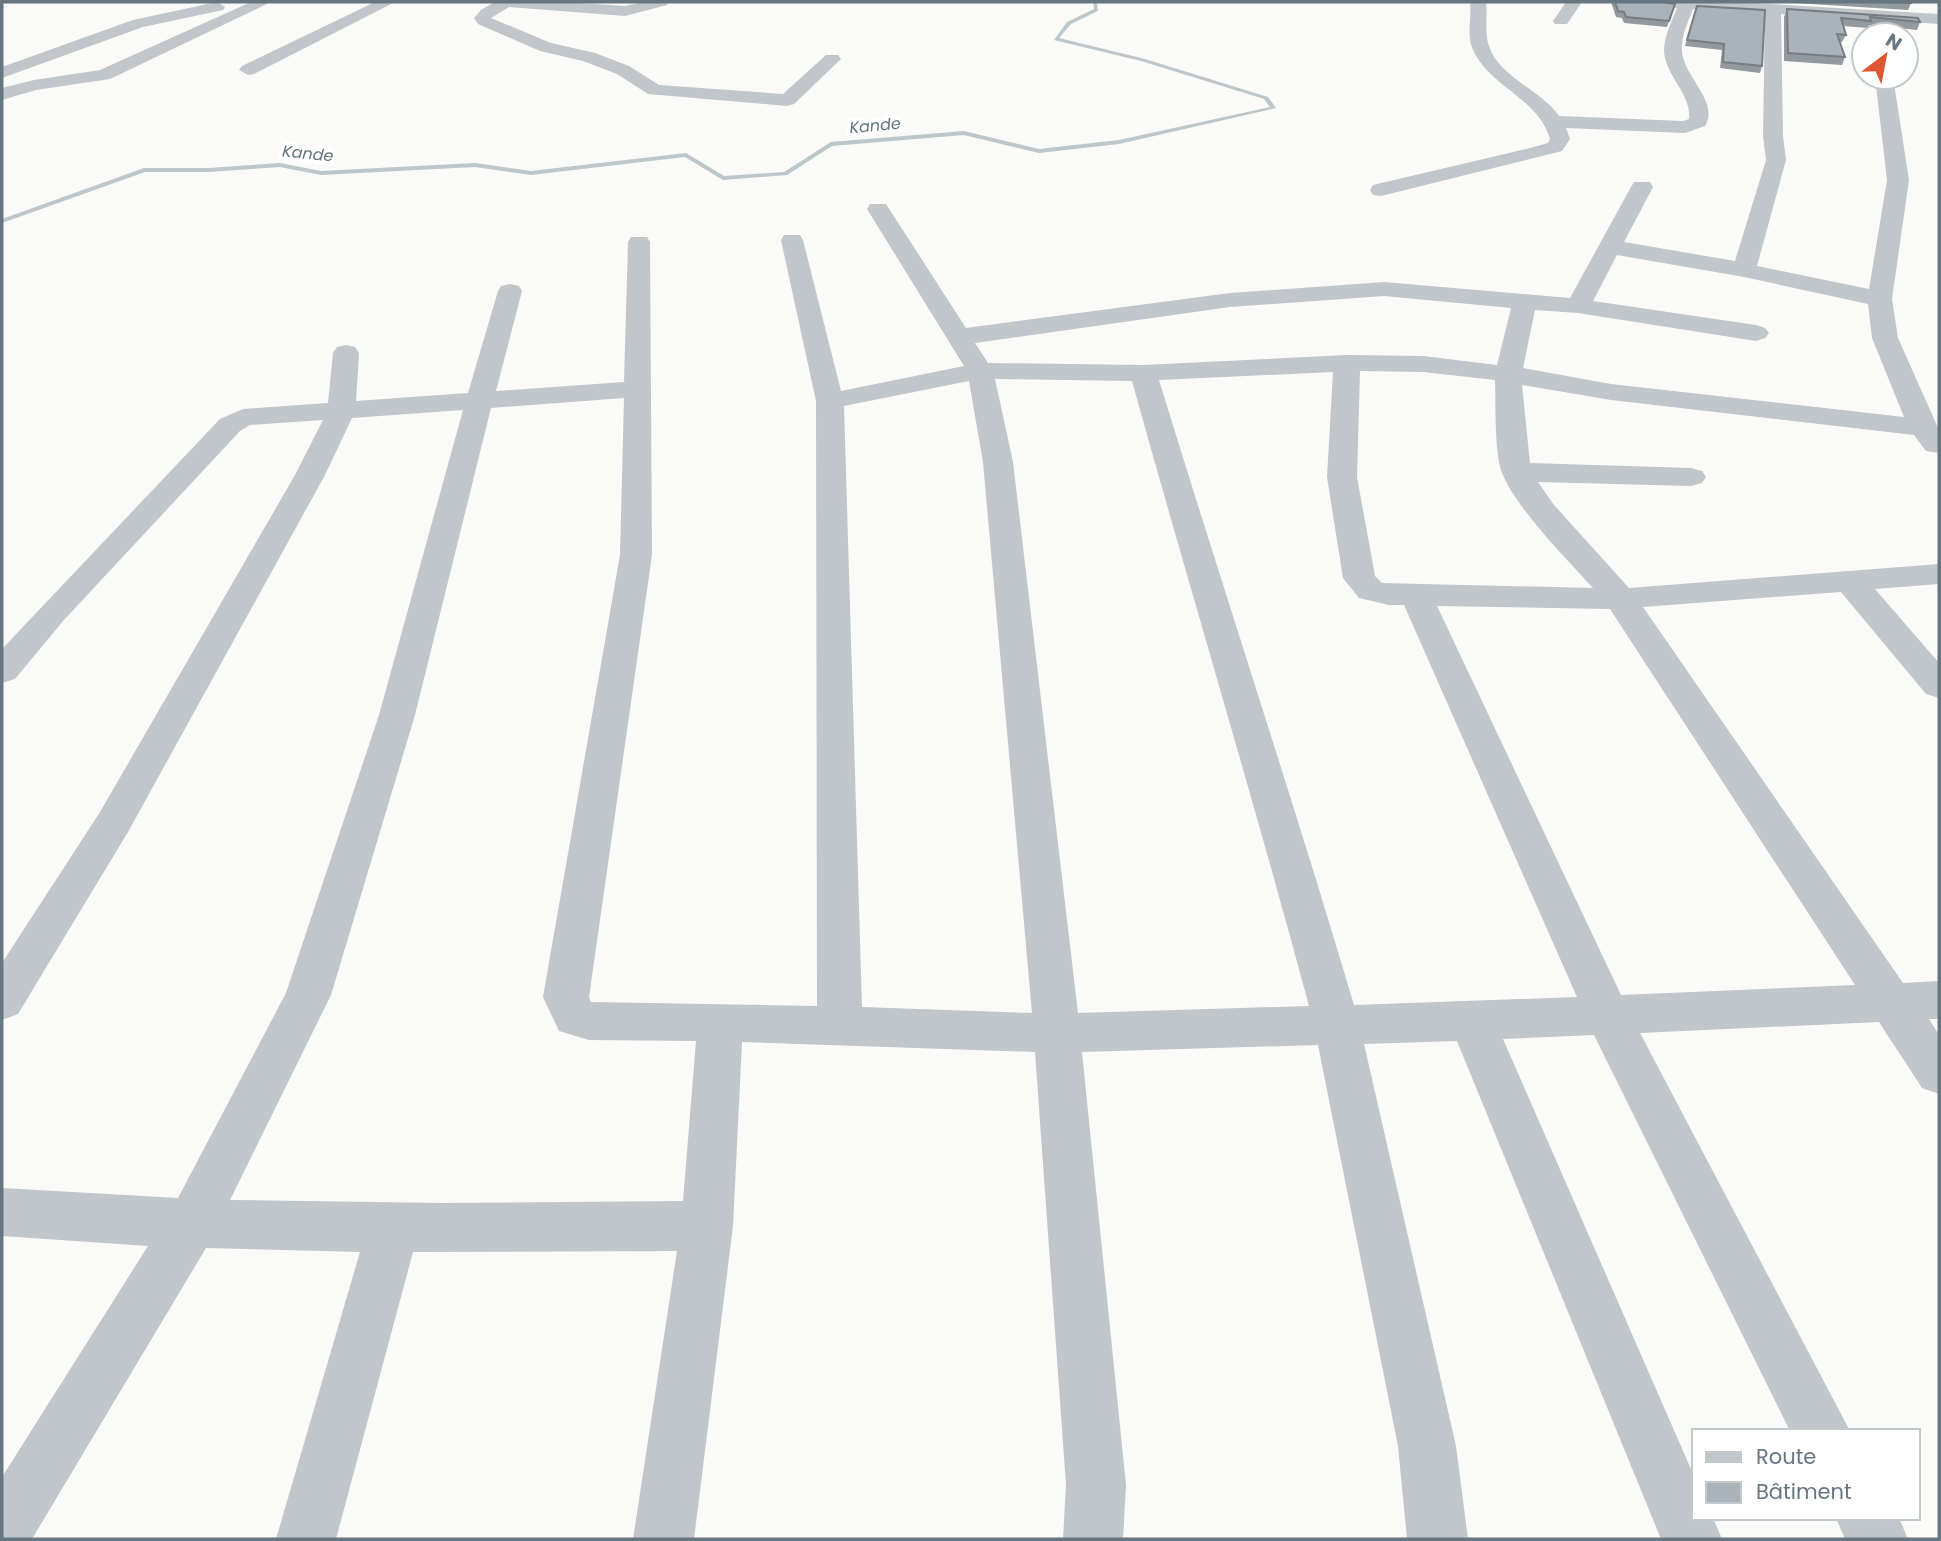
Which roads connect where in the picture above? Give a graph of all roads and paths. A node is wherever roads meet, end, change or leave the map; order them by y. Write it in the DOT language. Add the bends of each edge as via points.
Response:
graph roads {
  1 [pos="246,2"];
  2 [pos="263,2"];
  3 [pos="387,2"];
  4 [pos="504,2"];
  5 [pos="661,2"];
  6 [pos="1478,2"];
  7 [pos="1574,2"];
  8 [pos="1664,2"];
  9 [pos="1687,3"];
  10 [pos="1783,7"];
  11 [pos="125,12"];
  12 [pos="1879,15"];
  13 [pos="1939,19"];
  14 [pos="1561,21"];
  15 [pos="1879,21"];
  16 [pos="42,57"];
  17 [pos="832,59"];
  18 [pos="248,70"];
  19 [pos="2,74"];
  20 [pos="702,82"];
  21 [pos="806,84"];
  22 [pos="1886,91"];
  23 [pos="2,94"];
  24 [pos="1556,122"];
  25 [pos="1642,187"];
  26 [pos="1381,190"];
  27 [pos="878,209"];
  28 [pos="792,240"];
  29 [pos="639,242"];
  30 [pos="1608,246"];
  31 [pos="1744,270"];
  32 [pos="510,291"];
  33 [pos="1880,299"];
  34 [pos="1525,300"];
  35 [pos="1578,306"];
  36 [pos="1756,333"];
  37 [pos="346,353"];
  38 [pos="970,354"];
  39 [pos="1347,363"];
  40 [pos="1143,373"];
  41 [pos="1508,374"];
  42 [pos="638,389"];
  43 [pos="479,401"];
  44 [pos="830,401"];
  45 [pos="341,411"];
  46 [pos="1931,439"];
  47 [pos="1517,472"];
  48 [pos="1691,477"];
  49 [pos="1939,574"];
  50 [pos="1851,582"];
  51 [pos="1416,596"];
  52 [pos="1619,599"];
  53 [pos="2,671"];
  54 [pos="1939,686"];
  55 [pos="1939,1000"];
  56 [pos="2,1001"];
  57 [pos="1891,1003"];
  58 [pos="1608,1016"];
  59 [pos="1472,1021"];
  60 [pos="720,1022"];
  61 [pos="840,1026"];
  62 [pos="1338,1026"];
  63 [pos="1057,1033"];
  64 [pos="1939,1073"];
  65 [pos="2,1212"];
  66 [pos="192,1223"];
  67 [pos="707,1226"];
  68 [pos="393,1229"];
  69 [pos="1820,1429"];
  70 [pos="1867,1520"];
  71 [pos="2,1532"];
  72 [pos="306,1539"];
  73 [pos="664,1539"];
  74 [pos="1093,1539"];
  75 [pos="1437,1539"];
  76 [pos="1691,1539"];
  77 [pos="1877,1539"];
  1 -- 16 [label="street" via="139,23"];
  2 -- 23 [label="street" via="104,75"];
  3 -- 18 [label="street"];
  4 -- 5 [label="street" via="625,11"];
  4 -- 21 [label="street" via="482,19 546,47 623,70 655,90 783,100"];
  6 -- 24 [label="street" via="1482,50"];
  7 -- 14 [label="street"];
  8 -- 9 [label="street"];
  9 -- 10 [label="street"];
  9 -- 24 [label="street" via="1673,50 1680,76 1700,109 1698,122 1685,127"];
  10 -- 12 [label="street"];
  10 -- 31 [label="street" via="1773,136 1776,160"];
  11 -- 16 [label="street"];
  12 -- 13 [label="street"];
  12 -- 15 [label="street"];
  16 -- 19 [label="street"];
  17 -- 21 [label="street"];
  20 -- 21 [label="street"];
  22 -- 33 [label="street" via="1898,180"];
  24 -- 26 [label="street" via="1560,139 1555,146"];
  25 -- 30 [label="street"];
  27 -- 38 [label="street"];
  28 -- 44 [label="street"];
  29 -- 42 [label="street"];
  30 -- 31 [label="street"];
  30 -- 35 [label="street"];
  31 -- 33 [label="street"];
  32 -- 43 [label="street"];
  33 -- 46 [label="street" via="1885,338"];
  34 -- 35 [label="street"];
  34 -- 38 [label="street" via="1384,289 1230,300"];
  34 -- 41 [label="street"];
  35 -- 36 [label="street"];
  37 -- 45 [label="street"];
  38 -- 40 [label="street"];
  38 -- 44 [label="street"];
  38 -- 63 [label="street" via="998,462"];
  39 -- 40 [label="street"];
  39 -- 41 [label="street" via="1423,364"];
  39 -- 51 [label="street" via="1342,477 1359,578 1371,591"];
  40 -- 62 [label="street"];
  41 -- 46 [label="street"];
  41 -- 47 [label="street"];
  42 -- 43 [label="street"];
  42 -- 60 [label="street" via="636,555 566,997 575,1017 589,1021"];
  43 -- 45 [label="street"];
  43 -- 66 [label="street" via="397,715 309,995"];
  44 -- 61 [label="street"];
  45 -- 53 [label="street" via="255,415 230,425"];
  45 -- 56 [label="street" via="310,475 114,822"];
  47 -- 48 [label="street"];
  47 -- 52 [label="street" via="1542,511"];
  49 -- 50 [label="street"];
  50 -- 52 [label="street"];
  50 -- 54 [label="street"];
  51 -- 52 [label="street"];
  51 -- 58 [label="street"];
  52 -- 57 [label="street"];
  55 -- 57 [label="street"];
  57 -- 58 [label="street"];
  57 -- 64 [label="street"];
  58 -- 59 [label="street"];
  58 -- 69 [label="street"];
  59 -- 62 [label="street"];
  59 -- 76 [label="street"];
  60 -- 61 [label="street"];
  60 -- 67 [label="street"];
  61 -- 63 [label="street"];
  62 -- 63 [label="street"];
  62 -- 75 [label="street" via="1427,1446"];
  63 -- 74 [label="street" via="1096,1485"];
  65 -- 66 [label="street"];
  66 -- 68 [label="street"];
  66 -- 71 [label="street"];
  67 -- 68 [label="street"];
  67 -- 73 [label="street"];
  68 -- 72 [label="street"];
  70 -- 77 [label="street"];
}
